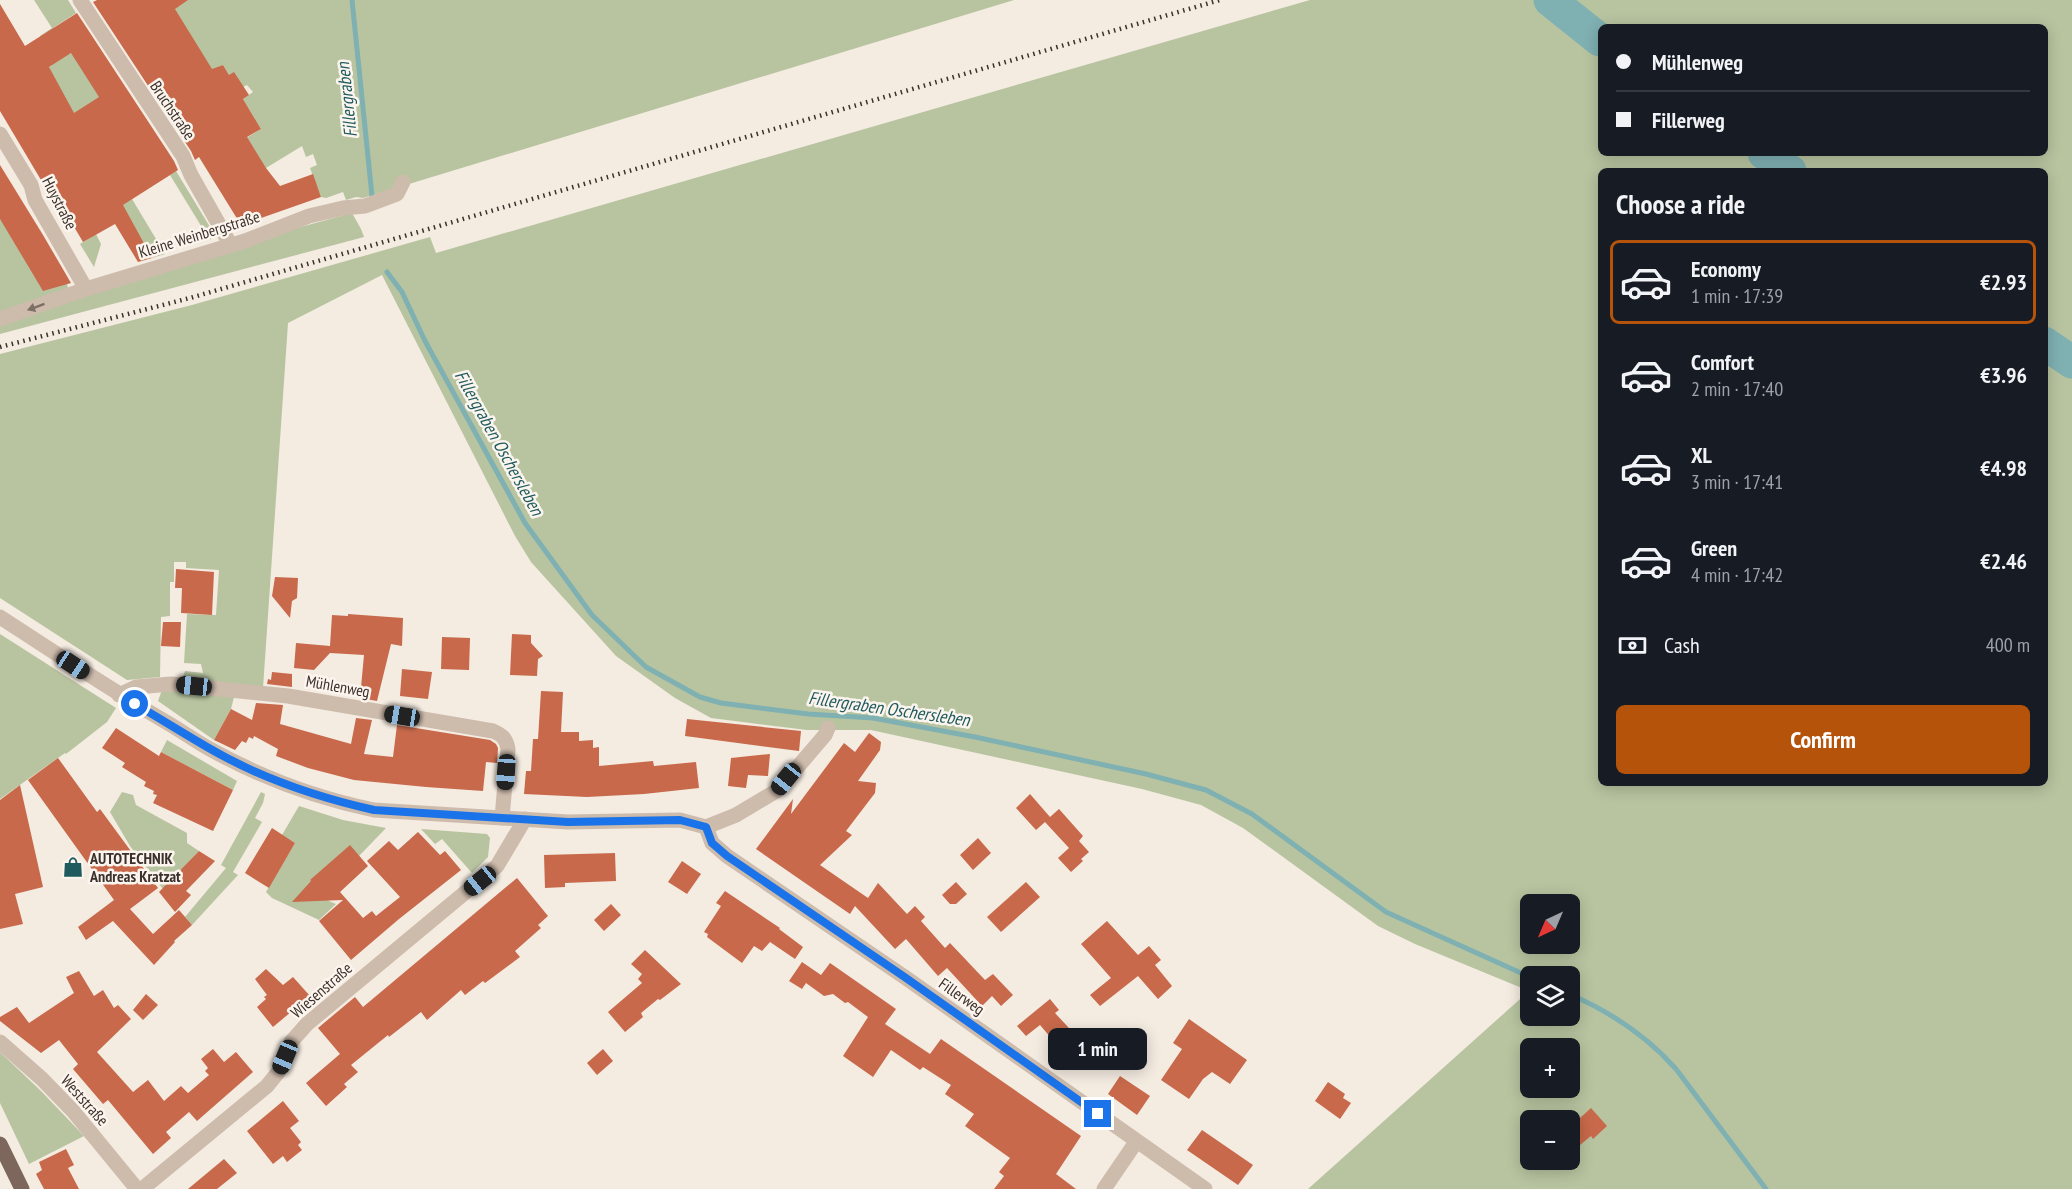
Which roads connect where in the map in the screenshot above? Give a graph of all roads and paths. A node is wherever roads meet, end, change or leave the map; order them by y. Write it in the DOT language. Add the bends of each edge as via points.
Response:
graph roads {
  1 [pos="80,0"];
  2 [pos="0,134"];
  3 [pos="403,182"];
  4 [pos="230,244"];
  5 [pos="86,288"];
  6 [pos="0,319"];
  7 [pos="0,617"];
  8 [pos="118,694"];
  9 [pos="828,728"];
  10 [pos="502,818"];
  11 [pos="525,819"];
  12 [pos="706,827"];
  13 [pos="0,1042"];
  14 [pos="1136,1142"];
  15 [pos="0,1144"];
  16 [pos="22,1189"];
  17 [pos="139,1189"];
  18 [pos="1104,1189"];
  19 [pos="1205,1189"];
  1 -- 4 [label="street, Bruchstraße" via="183,156"];
  2 -- 5 [label="street, Huystraße"];
  3 -- 4 [label="street, Kleine Weinbergstraße" via="397,194 383,200 309,216"];
  4 -- 5 [label="street, Kleine Weinbergstraße"];
  5 -- 6 [label="street, Kleine Weinbergstraße, one-way"];
  7 -- 8 [label="street"];
  8 -- 10 [label="street" via="208,748 301,790 374,810"];
  8 -- 10 [label="street, Mühlenweg" via="136,687 171,684 288,696 493,731 507,741 508,748"];
  9 -- 12 [label="street" via="778,790"];
  10 -- 11 [label="street"];
  11 -- 12 [label="street" via="680,820"];
  11 -- 17 [label="street, Wiesenstraße" via="497,866 307,1024 291,1042 279,1071 267,1086"];
  12 -- 14 [label="street, Fillerweg" via="712,843 727,856"];
  13 -- 17 [label="street, Weststraße" via="42,1079"];
  14 -- 18 [label="street"];
  14 -- 19 [label="street, Fillerweg"];
  15 -- 16 [label="main road"];
}
